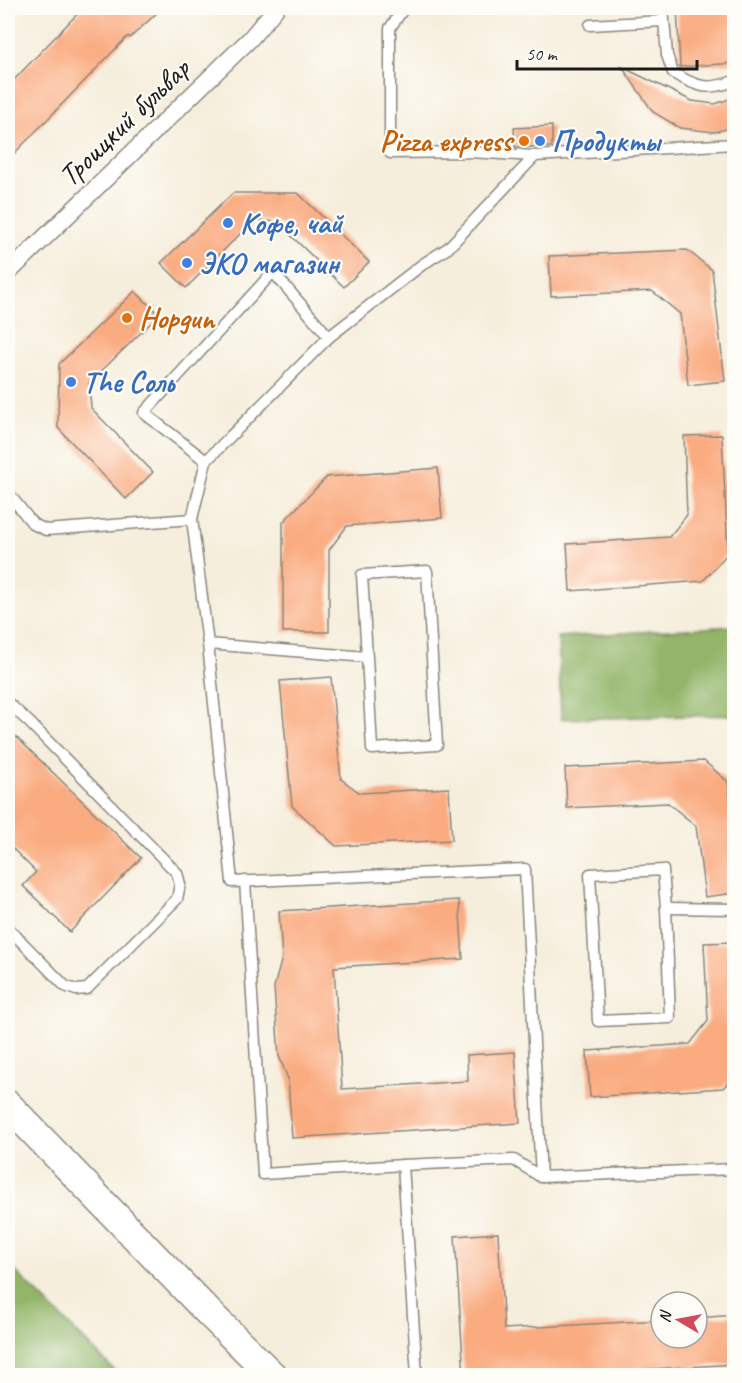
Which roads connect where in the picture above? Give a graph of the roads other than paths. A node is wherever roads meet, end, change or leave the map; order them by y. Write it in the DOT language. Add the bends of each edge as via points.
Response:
graph roads {
  1 [pos="276,8"];
  2 [pos="404,8"];
  3 [pos="663,8"];
  4 [pos="663,21"];
  5 [pos="590,25"];
  6 [pos="735,81"];
  7 [pos="735,144"];
  8 [pos="535,156"];
  9 [pos="8,273"];
  10 [pos="329,337"];
  11 [pos="206,461"];
  12 [pos="8,493"];
  13 [pos="192,519"];
  14 [pos="208,644"];
  15 [pos="367,657"];
  16 [pos="8,703"];
  17 [pos="245,881"];
  18 [pos="666,908"];
  19 [pos="735,909"];
  20 [pos="8,928"];
  21 [pos="8,1105"];
  22 [pos="403,1165"];
  23 [pos="735,1169"];
  24 [pos="541,1177"];
  25 [pos="273,1376"];
  26 [pos="417,1376"];
  1 -- 9 [label="street, Троицкий бульвар" via="250,39"];
  2 -- 8 [label="lane" via="390,28 390,153"];
  3 -- 4 [label="lane"];
  4 -- 5 [label="lane"];
  4 -- 6 [label="lane" via="673,73 694,85 717,88"];
  7 -- 8 [label="lane"];
  8 -- 10 [label="lane" via="448,248"];
  10 -- 11 [label="lane"];
  10 -- 11 [label="lane" via="273,272 144,413"];
  11 -- 13 [label="lane"];
  12 -- 13 [label="lane" via="33,524 46,530"];
  13 -- 14 [label="lane"];
  14 -- 15 [label="lane"];
  14 -- 17 [label="lane" via="232,882"];
  15 -- 15 [label="lane" via="362,575 427,571 437,745 372,749"];
  16 -- 20 [label="lane" via="177,873 180,884 177,899 87,989 65,986"];
  17 -- 22 [label="lane" via="264,1174"];
  17 -- 24 [label="lane" via="525,869"];
  18 -- 18 [label="lane" via="663,870 590,874 598,1021 670,1018"];
  18 -- 19 [label="lane"];
  21 -- 25 [label="street"];
  22 -- 24 [label="lane" via="514,1160"];
  22 -- 26 [label="lane"];
  23 -- 24 [label="lane"];
}
